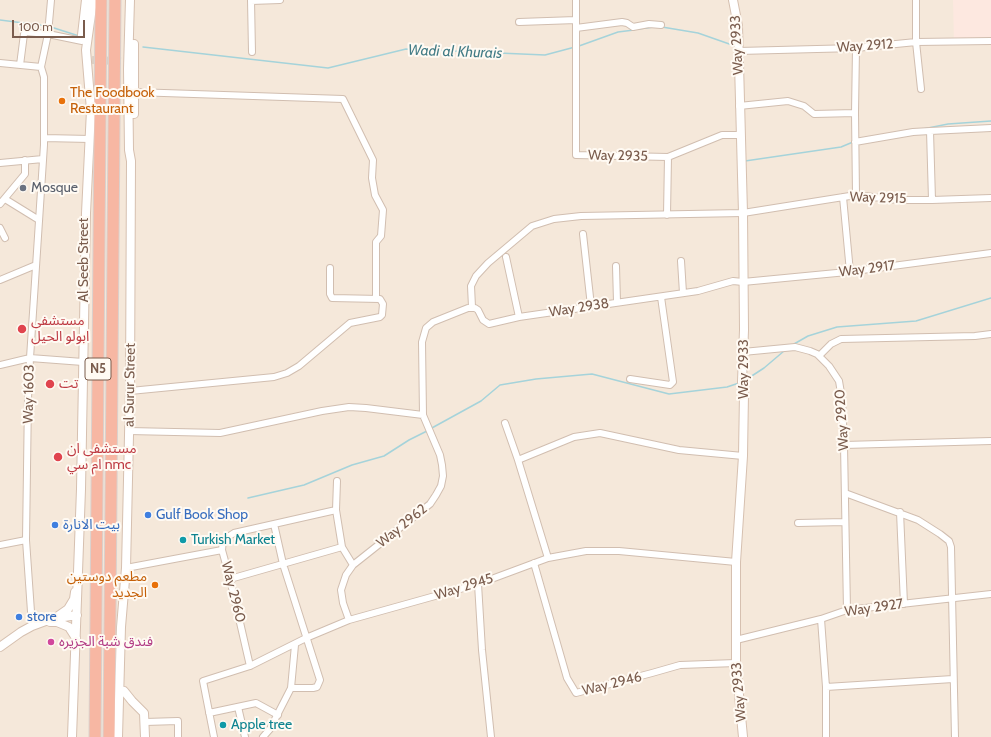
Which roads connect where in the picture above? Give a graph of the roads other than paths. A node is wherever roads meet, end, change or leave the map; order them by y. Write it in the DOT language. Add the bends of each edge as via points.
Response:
graph roads {
  1 [pos="51,0"];
  2 [pos="86,0"];
  3 [pos="93,0"];
  4 [pos="101,0"];
  5 [pos="114,0"];
  6 [pos="130,0"];
  7 [pos="134,0"];
  8 [pos="280,0"];
  9 [pos="576,0"];
  10 [pos="733,0"];
  11 [pos="916,0"];
  12 [pos="251,1"];
  13 [pos="576,20"];
  14 [pos="519,22"];
  15 [pos="661,25"];
  16 [pos="576,28"];
  17 [pos="48,34"];
  18 [pos="82,40"];
  19 [pos="991,41"];
  20 [pos="916,42"];
  21 [pos="856,48"];
  22 [pos="739,51"];
  23 [pos="252,52"];
  24 [pos="86,57"];
  25 [pos="128,58"];
  26 [pos="0,63"];
  27 [pos="20,65"];
  28 [pos="41,67"];
  29 [pos="921,89"];
  30 [pos="134,92"];
  31 [pos="739,106"];
  32 [pos="855,113"];
  33 [pos="991,128"];
  34 [pos="930,131"];
  35 [pos="740,135"];
  36 [pos="44,138"];
  37 [pos="90,139"];
  38 [pos="855,142"];
  39 [pos="668,157"];
  40 [pos="43,159"];
  41 [pos="26,160"];
  42 [pos="130,161"];
  43 [pos="0,163"];
  44 [pos="856,195"];
  45 [pos="843,197"];
  46 [pos="5,198"];
  47 [pos="991,198"];
  48 [pos="932,200"];
  49 [pos="0,204"];
  50 [pos="742,214"];
  51 [pos="667,215"];
  52 [pos="39,220"];
  53 [pos="0,228"];
  54 [pos="583,234"];
  55 [pos="5,238"];
  56 [pos="991,253"];
  57 [pos="506,257"];
  58 [pos="681,261"];
  59 [pos="36,265"];
  60 [pos="616,266"];
  61 [pos="330,268"];
  62 [pos="850,272"];
  63 [pos="0,280"];
  64 [pos="743,282"];
  65 [pos="683,293"];
  66 [pos="661,297"];
  67 [pos="376,299"];
  68 [pos="617,302"];
  69 [pos="591,306"];
  70 [pos="472,307"];
  71 [pos="519,317"];
  72 [pos="991,334"];
  73 [pos="744,352"];
  74 [pos="819,356"];
  75 [pos="30,358"];
  76 [pos="83,362"];
  77 [pos="0,365"];
  78 [pos="630,379"];
  79 [pos="130,391"];
  80 [pos="423,414"];
  81 [pos="505,424"];
  82 [pos="129,431"];
  83 [pos="991,441"];
  84 [pos="844,445"];
  85 [pos="743,456"];
  86 [pos="518,460"];
  87 [pos="337,481"];
  88 [pos="845,493"];
  89 [pos="336,510"];
  90 [pos="900,512"];
  91 [pos="846,522"];
  92 [pos="798,523"];
  93 [pos="274,524"];
  94 [pos="26,540"];
  95 [pos="0,545"];
  96 [pos="342,547"];
  97 [pos="222,550"];
  98 [pos="548,558"];
  99 [pos="736,562"];
  100 [pos="534,563"];
  101 [pos="283,564"];
  102 [pos="353,565"];
  103 [pos="126,568"];
  104 [pos="79,570"];
  105 [pos="230,579"];
  106 [pos="478,584"];
  107 [pos="991,594"];
  108 [pos="952,599"];
  109 [pos="904,604"];
  110 [pos="123,609"];
  111 [pos="847,610"];
  112 [pos="77,615"];
  113 [pos="51,619"];
  114 [pos="821,619"];
  115 [pos="349,620"];
  116 [pos="41,623"];
  117 [pos="32,626"];
  118 [pos="306,638"];
  119 [pos="76,639"];
  120 [pos="736,640"];
  121 [pos="295,645"];
  122 [pos="0,647"];
  123 [pos="736,663"];
  124 [pos="250,666"];
  125 [pos="953,679"];
  126 [pos="826,687"];
  127 [pos="292,688"];
  128 [pos="124,691"];
  129 [pos="132,701"];
  130 [pos="238,707"];
  131 [pos="121,708"];
  132 [pos="209,713"];
  133 [pos="278,715"];
  134 [pos="145,722"];
  135 [pos="72,737"];
  136 [pos="95,737"];
  137 [pos="109,737"];
  138 [pos="118,737"];
  139 [pos="124,737"];
  140 [pos="145,737"];
  141 [pos="178,737"];
  142 [pos="214,737"];
  143 [pos="245,737"];
  144 [pos="263,737"];
  145 [pos="492,737"];
  146 [pos="743,737"];
  147 [pos="826,737"];
  148 [pos="955,737"];
  1 -- 17 [label="street"];
  2 -- 18 [label="street"];
  3 -- 24 [label="street"];
  4 -- 136 [label="highway, Al Seeb Street / N5"];
  5 -- 137 [label="highway, Al Seeb Street / N5"];
  6 -- 25 [label="street, al Surur Street"];
  7 -- 25 [label="street, al Surur Street"];
  8 -- 12 [label="street"];
  9 -- 13 [label="street, Way 2935"];
  10 -- 22 [label="street, Way 2933"];
  11 -- 20 [label="street"];
  12 -- 23 [label="street"];
  13 -- 14 [label="street"];
  13 -- 16 [label="street, Way 2935"];
  15 -- 16 [label="street" via="633,27 622,22"];
  16 -- 39 [label="street, Way 2935" via="576,155"];
  17 -- 18 [label="street"];
  17 -- 27 [label="street" via="24,33"];
  17 -- 28 [label="street"];
  18 -- 24 [label="street"];
  19 -- 20 [label="street, Way 2912"];
  20 -- 21 [label="street, Way 2912"];
  20 -- 29 [label="street"];
  21 -- 22 [label="street, Way 2912"];
  21 -- 32 [label="street"];
  22 -- 31 [label="street, Way 2933"];
  24 -- 37 [label="street"];
  25 -- 30 [label="street, al Surur Street"];
  25 -- 42 [label="street, al Surur Street"];
  26 -- 27 [label="street"];
  27 -- 28 [label="street"];
  28 -- 36 [label="street, Way 1603" via="44,77"];
  30 -- 42 [label="street, al Surur Street"];
  30 -- 67 [label="street" via="343,99 373,160 372,178 375,195 383,210 381,236 376,242"];
  31 -- 32 [label="street" via="788,101 804,106 814,114"];
  31 -- 35 [label="street, Way 2933"];
  32 -- 38 [label="street"];
  33 -- 34 [label="street"];
  34 -- 38 [label="street"];
  34 -- 48 [label="street"];
  35 -- 39 [label="street, Way 2935" via="722,135"];
  35 -- 50 [label="street, Way 2933"];
  36 -- 37 [label="street"];
  36 -- 40 [label="street, Way 1603"];
  37 -- 76 [label="street"];
  38 -- 44 [label="street"];
  39 -- 51 [label="street"];
  40 -- 41 [label="street"];
  40 -- 52 [label="street, Way 1603"];
  41 -- 43 [label="street"];
  41 -- 46 [label="street" via="25,174"];
  42 -- 79 [label="street, al Surur Street"];
  44 -- 45 [label="street, Way 2915"];
  44 -- 48 [label="street, Way 2915" via="898,200"];
  45 -- 50 [label="street, Way 2915"];
  45 -- 62 [label="street"];
  46 -- 49 [label="street"];
  46 -- 52 [label="street"];
  47 -- 48 [label="street, Way 2915"];
  50 -- 51 [label="street, Way 2915"];
  50 -- 64 [label="street, Way 2933"];
  51 -- 70 [label="street, Way 2915" via="581,216 554,219 532,226 476,276 471,286"];
  52 -- 59 [label="street, Way 1603"];
  53 -- 55 [label="street"];
  54 -- 69 [label="street"];
  56 -- 62 [label="street, Way 2917"];
  57 -- 71 [label="street"];
  58 -- 65 [label="street"];
  59 -- 63 [label="street"];
  59 -- 75 [label="street, Way 1603"];
  60 -- 68 [label="street"];
  61 -- 67 [label="street" via="332,298"];
  62 -- 64 [label="street, Way 2917"];
  64 -- 65 [label="street, Way 2938" via="733,281"];
  64 -- 73 [label="street, Way 2933"];
  65 -- 66 [label="street, Way 2938"];
  66 -- 68 [label="street, Way 2938"];
  66 -- 78 [label="street" via="673,382 670,384"];
  67 -- 79 [label="street" via="380,299 383,304 380,318 350,323 287,373 274,377"];
  68 -- 69 [label="street, Way 2938"];
  69 -- 71 [label="street, Way 2938"];
  70 -- 71 [label="street, Way 2938" via="478,310 482,320 489,324"];
  70 -- 80 [label="street, Way 2962" via="433,322 426,328 422,342"];
  72 -- 74 [label="street" via="841,339 831,344"];
  73 -- 74 [label="street, Way 2920" via="795,347"];
  73 -- 85 [label="street, Way 2933"];
  74 -- 84 [label="street, Way 2920" via="835,374 840,386"];
  75 -- 76 [label="street"];
  75 -- 77 [label="street"];
  75 -- 94 [label="street, Way 1603"];
  76 -- 104 [label="street"];
  79 -- 82 [label="street, al Surur Street"];
  80 -- 82 [label="street" via="349,407 220,433"];
  80 -- 102 [label="street, Way 2962" via="440,455 443,476 441,486 430,504"];
  81 -- 86 [label="street"];
  82 -- 103 [label="street, al Surur Street"];
  83 -- 84 [label="street"];
  84 -- 88 [label="street, Way 2920"];
  85 -- 86 [label="street" via="679,450 600,433 574,437"];
  85 -- 99 [label="street, Way 2933"];
  86 -- 98 [label="street"];
  87 -- 89 [label="street"];
  88 -- 90 [label="street"];
  88 -- 91 [label="street, Way 2920"];
  89 -- 93 [label="street, Way 2960"];
  89 -- 96 [label="street"];
  90 -- 108 [label="street" via="930,527 949,541"];
  90 -- 109 [label="street"];
  91 -- 92 [label="street"];
  91 -- 111 [label="street, Way 2920"];
  93 -- 97 [label="street, Way 2960" via="234,533 223,540"];
  93 -- 101 [label="street"];
  94 -- 95 [label="street"];
  94 -- 117 [label="street, Way 1603"];
  96 -- 101 [label="street"];
  96 -- 102 [label="street"];
  97 -- 103 [label="street"];
  97 -- 105 [label="street, Way 2960"];
  98 -- 99 [label="street, Way 2945" via="608,550"];
  98 -- 100 [label="street, Way 2945"];
  99 -- 120 [label="street, Way 2933"];
  100 -- 106 [label="street, Way 2945"];
  100 -- 123 [label="street, Way 2946" via="567,678 576,693 680,665"];
  101 -- 105 [label="street"];
  101 -- 118 [label="street"];
  102 -- 115 [label="street, Way 2962" via="341,590"];
  103 -- 110 [label="street, al Surur Street"];
  104 -- 112 [label="street"];
  104 -- 113 [label="street" via="71,605 64,613"];
  105 -- 124 [label="street, Way 2960"];
  106 -- 115 [label="street, Way 2945"];
  106 -- 145 [label="street" via="482,650"];
  107 -- 108 [label="street, Way 2927"];
  108 -- 109 [label="street, Way 2927"];
  108 -- 125 [label="street"];
  109 -- 111 [label="street, Way 2927"];
  110 -- 128 [label="street, al Surur Street"];
  110 -- 131 [label="street, al Surur Street"];
  111 -- 114 [label="street, Way 2927"];
  112 -- 113 [label="street"];
  112 -- 119 [label="street"];
  113 -- 116 [label="street"];
  114 -- 120 [label="street, Way 2927"];
  114 -- 126 [label="street"];
  115 -- 118 [label="street, Way 2945"];
  116 -- 117 [label="street"];
  116 -- 119 [label="street" via="64,624"];
  117 -- 122 [label="street"];
  118 -- 121 [label="street, Way 2945"];
  118 -- 127 [label="street" via="320,680 319,684 313,688"];
  119 -- 135 [label="street"];
  120 -- 123 [label="street, Way 2933"];
  121 -- 124 [label="street, Way 2945"];
  121 -- 127 [label="street"];
  123 -- 146 [label="street, Way 2933"];
  124 -- 132 [label="street, Way 2945" via="203,681"];
  125 -- 126 [label="street"];
  125 -- 148 [label="street"];
  126 -- 147 [label="street"];
  127 -- 133 [label="street"];
  128 -- 129 [label="street"];
  128 -- 131 [label="street, al Surur Street"];
  129 -- 131 [label="street"];
  129 -- 134 [label="street" via="144,713"];
  130 -- 132 [label="street"];
  130 -- 133 [label="street" via="256,703"];
  130 -- 143 [label="street"];
  131 -- 138 [label="street, al Surur Street"];
  131 -- 139 [label="street, al Surur Street"];
  132 -- 142 [label="street"];
  133 -- 144 [label="street"];
  134 -- 140 [label="street"];
  134 -- 141 [label="street" via="178,720"];
}
